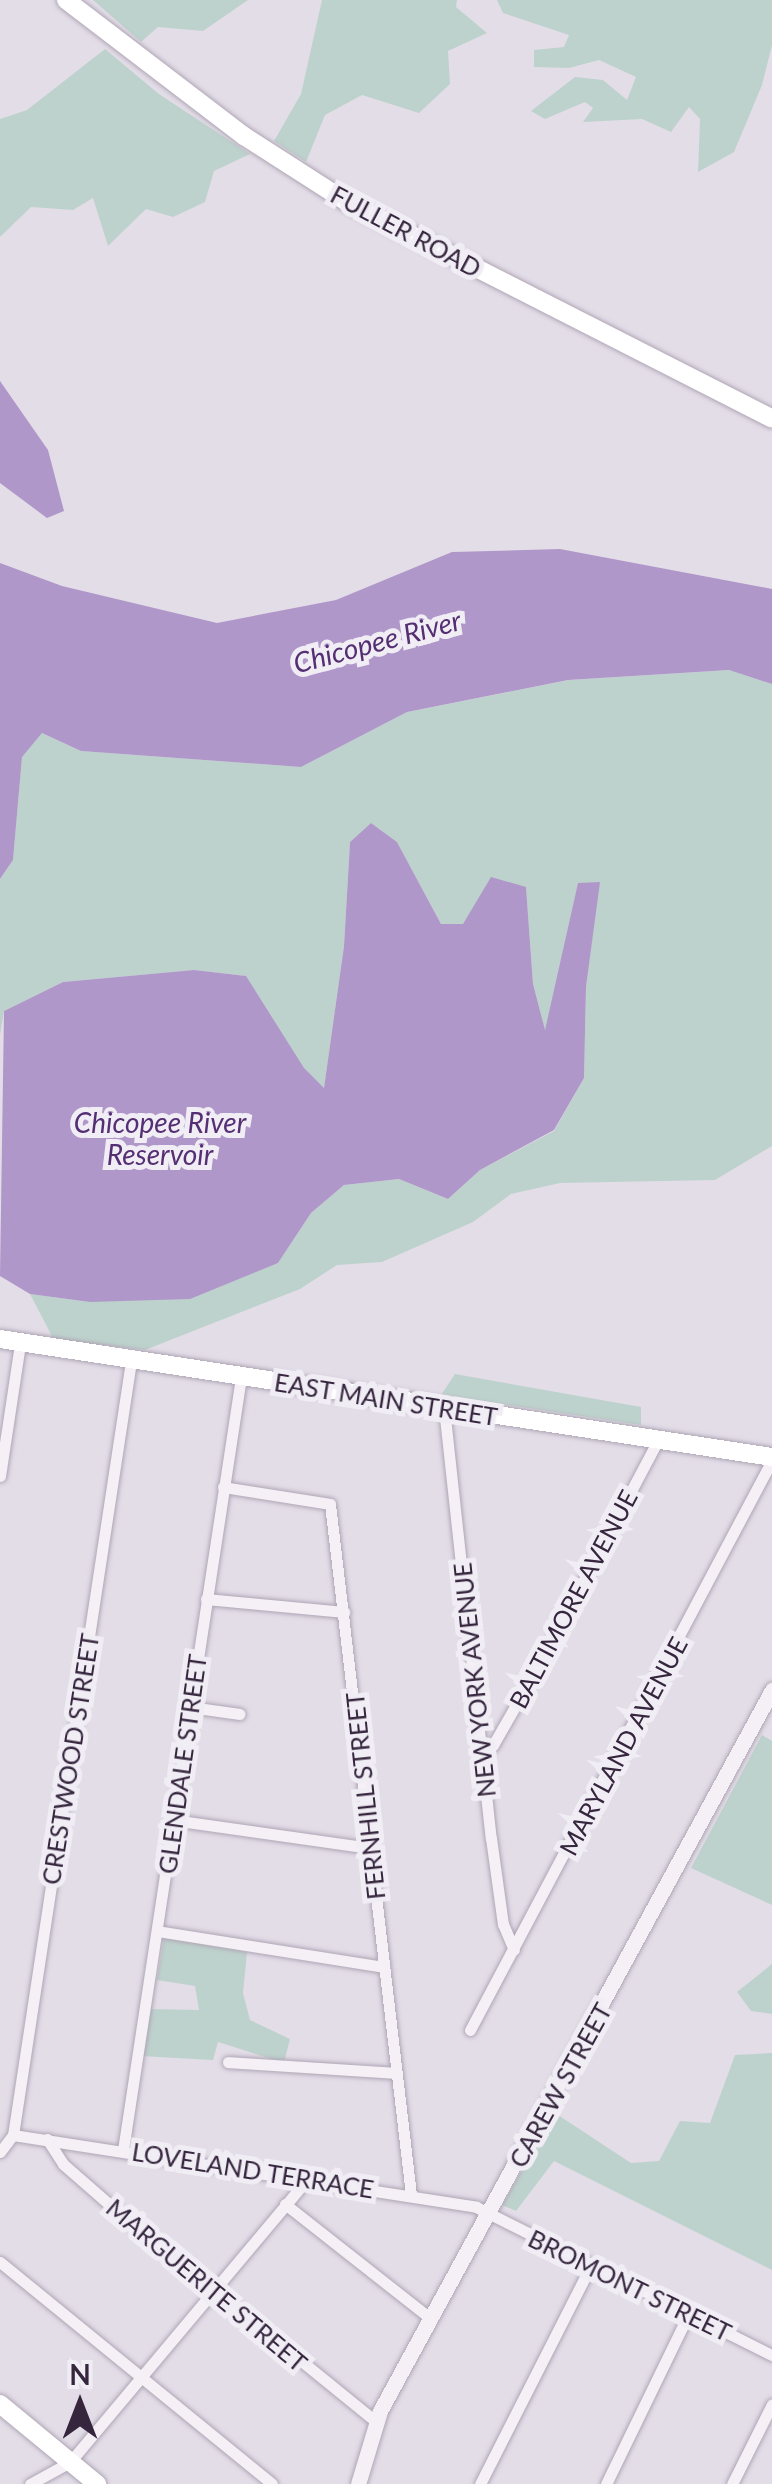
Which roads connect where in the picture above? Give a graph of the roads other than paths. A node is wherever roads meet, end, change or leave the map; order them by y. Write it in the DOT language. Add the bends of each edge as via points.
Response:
graph roads {
  1 [pos="66,0"];
  2 [pos="772,418"];
  3 [pos="0,1339"];
  4 [pos="20,1343"];
  5 [pos="131,1360"];
  6 [pos="241,1377"];
  7 [pos="444,1408"];
  8 [pos="658,1440"];
  9 [pos="772,1459"];
  10 [pos="0,1476"];
  11 [pos="224,1487"];
  12 [pos="206,1599"];
  13 [pos="344,1612"];
  14 [pos="772,1690"];
  15 [pos="190,1708"];
  16 [pos="240,1714"];
  17 [pos="482,1750"];
  18 [pos="173,1820"];
  19 [pos="370,1848"];
  20 [pos="156,1931"];
  21 [pos="514,1950"];
  22 [pos="384,1966"];
  23 [pos="470,2030"];
  24 [pos="228,2062"];
  25 [pos="396,2073"];
  26 [pos="13,2134"];
  27 [pos="47,2139"];
  28 [pos="123,2150"];
  29 [pos="0,2152"];
  30 [pos="308,2178"];
  31 [pos="412,2196"];
  32 [pos="285,2204"];
  33 [pos="490,2214"];
  34 [pos="0,2262"];
  35 [pos="590,2267"];
  36 [pos="211,2288"];
  37 [pos="688,2314"];
  38 [pos="431,2319"];
  39 [pos="772,2355"];
  40 [pos="138,2376"];
  41 [pos="0,2404"];
  42 [pos="771,2408"];
  43 [pos="376,2422"];
  44 [pos="70,2462"];
  45 [pos="30,2484"];
  46 [pos="97,2484"];
  47 [pos="272,2484"];
  48 [pos="358,2484"];
  49 [pos="480,2484"];
  50 [pos="606,2484"];
  51 [pos="732,2484"];
  1 -- 2 [label="main road, FULLER ROAD" via="244,136 347,202"];
  3 -- 4 [label="main road, EAST MAIN STREET"];
  4 -- 5 [label="main road, EAST MAIN STREET"];
  4 -- 10 [label="street"];
  5 -- 6 [label="main road, EAST MAIN STREET"];
  5 -- 26 [label="street, CRESTWOOD STREET"];
  6 -- 7 [label="main road, EAST MAIN STREET"];
  6 -- 11 [label="street, GLENDALE STREET"];
  7 -- 8 [label="main road, EAST MAIN STREET"];
  7 -- 17 [label="street, NEW YORK AVENUE"];
  8 -- 9 [label="main road, EAST MAIN STREET"];
  8 -- 17 [label="street, BALTIMORE AVENUE" via="522,1696 494,1745"];
  9 -- 21 [label="street, MARYLAND AVENUE"];
  11 -- 12 [label="street, GLENDALE STREET"];
  11 -- 13 [label="street, FERNHILL STREET" via="330,1504"];
  12 -- 13 [label="street"];
  12 -- 15 [label="street, GLENDALE STREET"];
  13 -- 19 [label="street, FERNHILL STREET"];
  14 -- 33 [label="street, CAREW STREET"];
  15 -- 16 [label="street"];
  15 -- 18 [label="street, GLENDALE STREET"];
  17 -- 21 [label="street, NEW YORK AVENUE" via="503,1924"];
  18 -- 19 [label="street"];
  18 -- 20 [label="street, GLENDALE STREET"];
  19 -- 22 [label="street, FERNHILL STREET"];
  20 -- 22 [label="street"];
  20 -- 28 [label="street, GLENDALE STREET"];
  21 -- 23 [label="street, MARYLAND AVENUE"];
  22 -- 25 [label="street, FERNHILL STREET"];
  24 -- 25 [label="street"];
  25 -- 31 [label="street, FERNHILL STREET"];
  26 -- 27 [label="street, LOVELAND TERRACE"];
  26 -- 29 [label="street, CRESTWOOD STREET"];
  27 -- 28 [label="street, LOVELAND TERRACE"];
  27 -- 36 [label="street, MARGUERITE STREET" via="63,2164"];
  28 -- 30 [label="street, LOVELAND TERRACE"];
  30 -- 31 [label="street, LOVELAND TERRACE"];
  30 -- 32 [label="street"];
  31 -- 33 [label="street, LOVELAND TERRACE"];
  32 -- 36 [label="street"];
  32 -- 38 [label="street"];
  33 -- 35 [label="street, BROMONT STREET"];
  33 -- 38 [label="street, CAREW STREET"];
  34 -- 40 [label="street"];
  35 -- 37 [label="street, BROMONT STREET"];
  35 -- 49 [label="street"];
  36 -- 40 [label="street"];
  36 -- 43 [label="street, MARGUERITE STREET"];
  37 -- 39 [label="street, BROMONT STREET"];
  37 -- 50 [label="street"];
  38 -- 43 [label="street, CAREW STREET"];
  40 -- 44 [label="street"];
  40 -- 47 [label="street"];
  41 -- 44 [label="main road"];
  42 -- 51 [label="street"];
  43 -- 48 [label="street, CAREW STREET"];
  44 -- 45 [label="street"];
  44 -- 46 [label="main road"];
}
